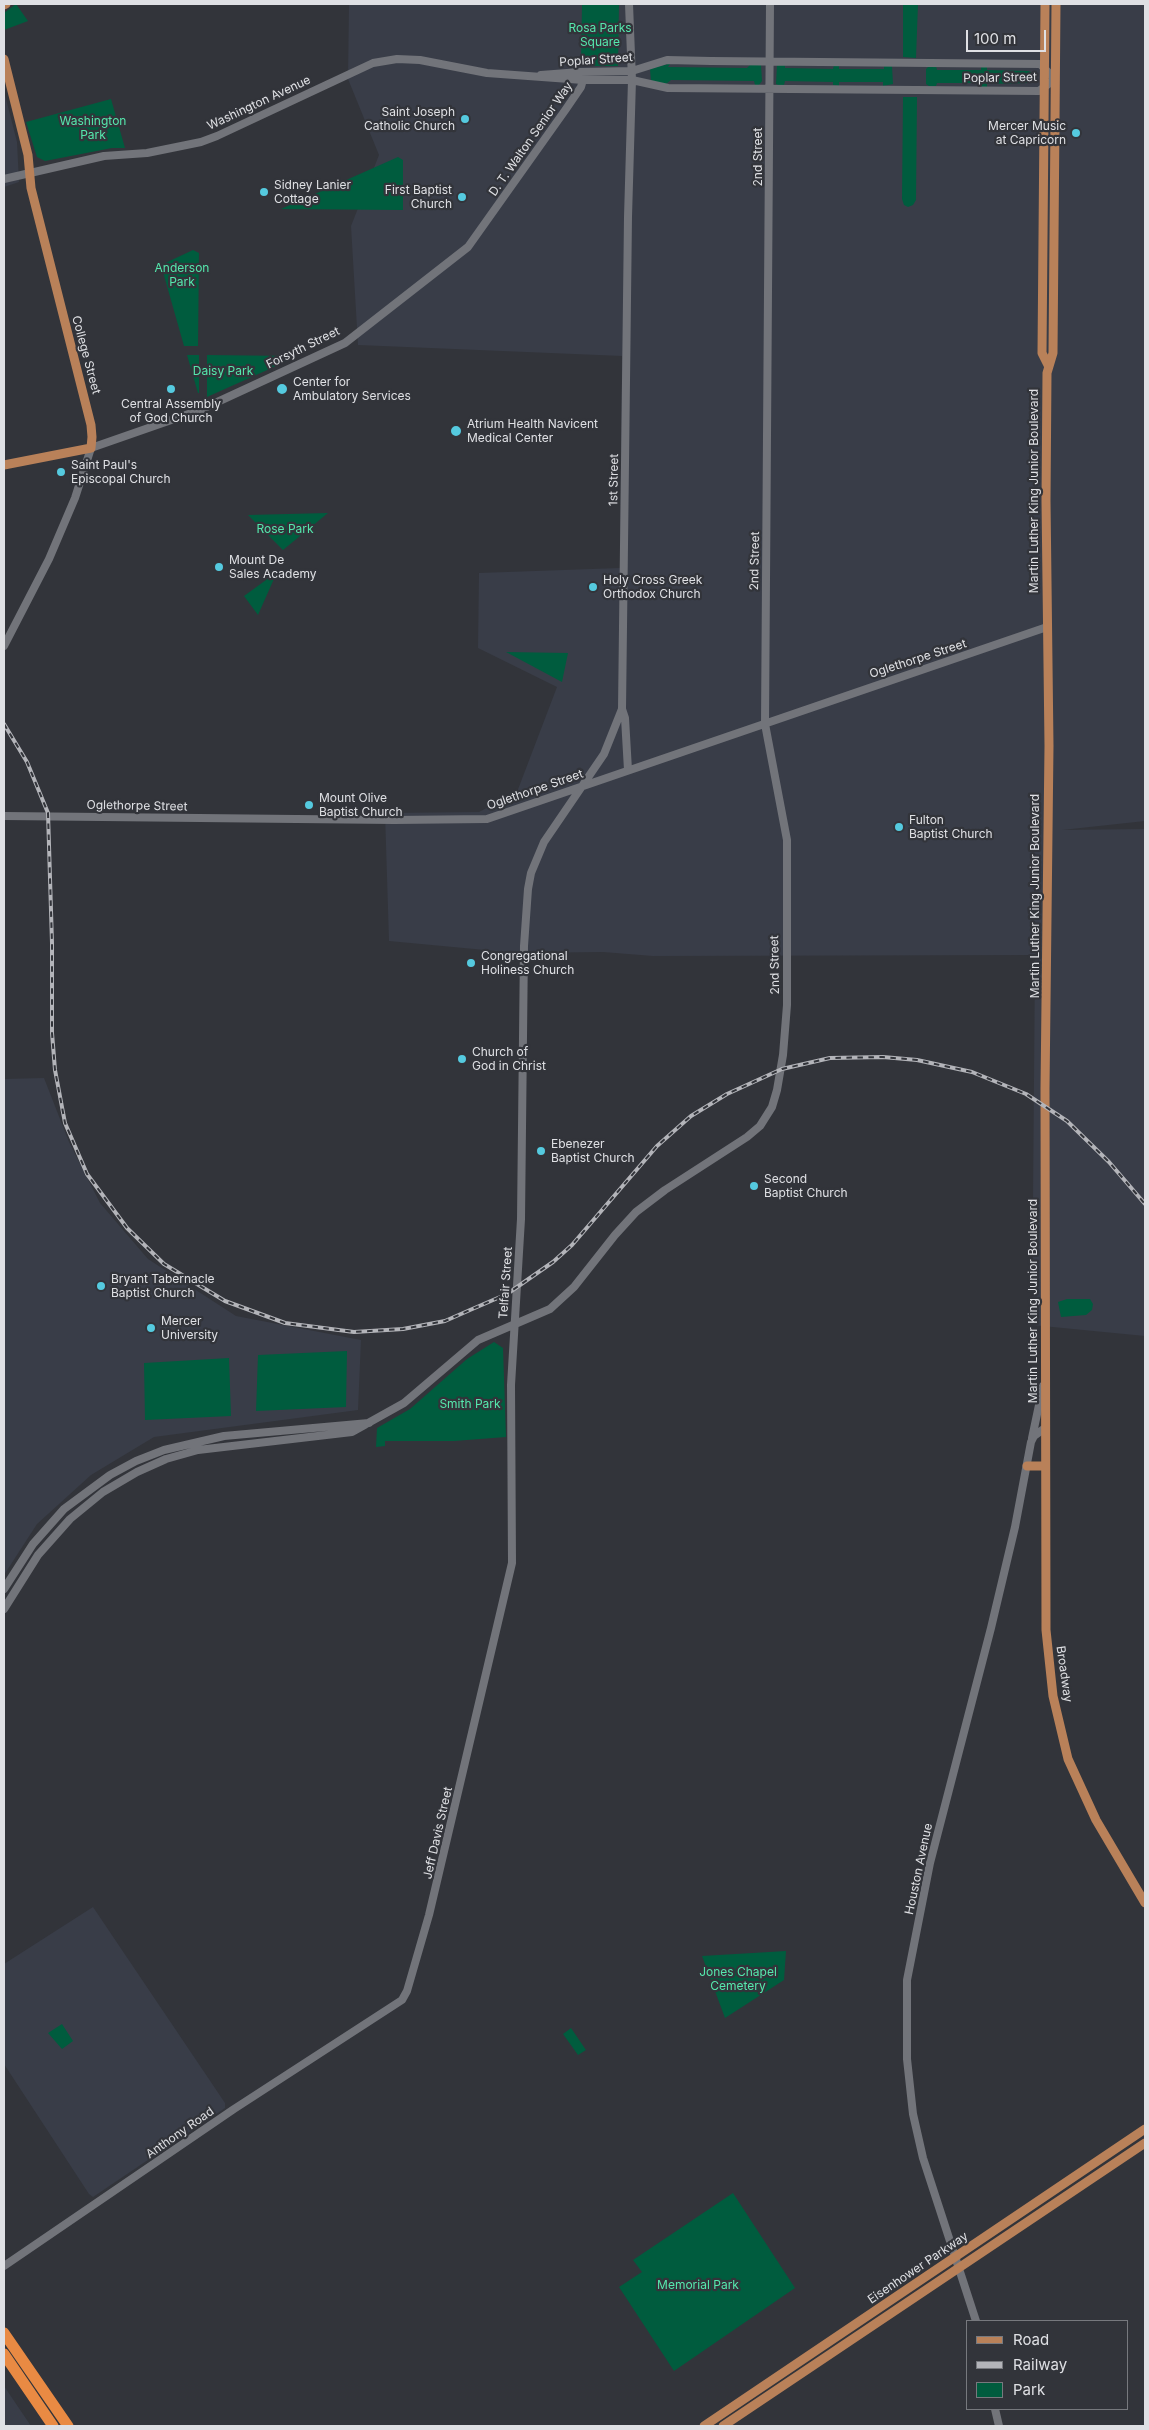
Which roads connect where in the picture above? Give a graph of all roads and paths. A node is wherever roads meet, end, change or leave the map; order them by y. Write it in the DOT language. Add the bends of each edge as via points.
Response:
graph roads {
  1 [pos="629,4"];
  2 [pos="770,4"];
  3 [pos="1045,4"];
  4 [pos="1056,4"];
  5 [pos="4,59"];
  6 [pos="407,60"];
  7 [pos="769,62"];
  8 [pos="1045,68"];
  9 [pos="584,76"];
  10 [pos="632,76"];
  11 [pos="1055,79"];
  12 [pos="1045,87"];
  13 [pos="769,89"];
  14 [pos="28,172"];
  15 [pos="4,179"];
  16 [pos="490,216"];
  17 [pos="1048,365"];
  18 [pos="90,448"];
  19 [pos="4,465"];
  20 [pos="1047,627"];
  21 [pos="4,646"];
  22 [pos="622,709"];
  23 [pos="765,724"];
  24 [pos="628,770"];
  25 [pos="583,785"];
  26 [pos="554,795"];
  27 [pos="565,810"];
  28 [pos="4,816"];
  29 [pos="524,932"];
  30 [pos="515,1325"];
  31 [pos="1044,1380"];
  32 [pos="371,1423"];
  33 [pos="1045,1428"];
  34 [pos="1031,1442"];
  35 [pos="1027,1466"];
  36 [pos="1045,1466"];
  37 [pos="4,1589"];
  38 [pos="4,1610"];
  39 [pos="496,1634"];
  40 [pos="1145,1903"];
  41 [pos="371,2019"];
  42 [pos="1145,2129"];
  43 [pos="1145,2143"];
  44 [pos="956,2258"];
  45 [pos="4,2266"];
  46 [pos="959,2268"];
  47 [pos="976,2320"];
  48 [pos="4,2333"];
  49 [pos="4,2354"];
  50 [pos="995,2410"];
  51 [pos="53,2426"];
  52 [pos="68,2426"];
  53 [pos="704,2426"];
  54 [pos="723,2426"];
  55 [pos="999,2426"];
  1 -- 10 [label="street, 1st Street"];
  2 -- 7 [label="street, 2nd Street"];
  3 -- 8 [label="main road, Martin Luther King Junior Boulevard"];
  4 -- 11 [label="main road, Martin Luther King Junior Boulevard"];
  5 -- 14 [label="main road, College Street" via="28,155"];
  6 -- 9 [label="street, Poplar Street" via="487,73"];
  6 -- 14 [label="street, Washington Avenue" via="373,63 200,142 147,153 104,156"];
  7 -- 8 [label="street, Poplar Street" via="1040,64"];
  7 -- 10 [label="street, Poplar Street" via="667,60"];
  7 -- 13 [label="street, 2nd Street"];
  8 -- 11 [label="street, Poplar Street"];
  8 -- 12 [label="main road, Martin Luther King Junior Boulevard"];
  9 -- 10 [label="street, Poplar Street"];
  9 -- 16 [label="street, D. T. Walton Senior Way" via="566,110"];
  10 -- 13 [label="street, Poplar Street" via="668,88"];
  10 -- 22 [label="street, 1st Street"];
  11 -- 12 [label="street, Poplar Street"];
  11 -- 17 [label="main road, Martin Luther King Junior Boulevard" via="1053,353"];
  12 -- 13 [label="street, Poplar Street" via="1037,91"];
  12 -- 17 [label="main road, Martin Luther King Junior Boulevard" via="1042,353"];
  13 -- 23 [label="street, 2nd Street"];
  14 -- 15 [label="street, Washington Avenue"];
  14 -- 18 [label="main road, College Street" via="91,425"];
  16 -- 18 [label="street, Forsyth Street" via="463,252 345,343 200,410"];
  17 -- 20 [label="main road, Martin Luther King Junior Boulevard"];
  18 -- 19 [label="main road, Forsyth Street"];
  18 -- 21 [label="street, College Street" via="75,498 53,550"];
  20 -- 23 [label="street, Oglethorpe Street"];
  20 -- 31 [label="main road, Martin Luther King Junior Boulevard" via="1050,746"];
  22 -- 24 [label="street" via="626,718"];
  22 -- 25 [label="street, 1st Street" via="604,754"];
  23 -- 24 [label="street, Oglethorpe Street"];
  23 -- 30 [label="street, 2nd Street" via="787,840 787,1005 778,1085 768,1115 747,1137 636,1212 555,1306"];
  24 -- 25 [label="street, Oglethorpe Street"];
  25 -- 26 [label="street, Oglethorpe Street"];
  25 -- 27 [label="street, 1st Street"];
  26 -- 27 [label="street" via="562,800"];
  26 -- 28 [label="street, Oglethorpe Street" via="472,820"];
  27 -- 29 [label="street, 1st Street" via="544,842 531,873"];
  29 -- 30 [label="street, Telfair Street" via="521,1219"];
  30 -- 32 [label="street" via="478,1340 404,1404"];
  30 -- 39 [label="street, Telfair Street" via="511,1385 512,1563"];
  31 -- 33 [label="main road, Martin Luther King Junior Boulevard"];
  31 -- 34 [label="street, Houston Avenue"];
  32 -- 37 [label="street" via="224,1436 169,1448 136,1461 110,1475 69,1505 33,1544"];
  32 -- 38 [label="street" via="352,1432 198,1450 137,1472 103,1492 70,1519 38,1555"];
  33 -- 34 [label="street"];
  33 -- 36 [label="main road, Broadway"];
  34 -- 35 [label="street, Houston Avenue"];
  35 -- 36 [label="main road"];
  35 -- 44 [label="street, Houston Avenue" via="991,1628 930,1863 907,1980 907,2059 913,2114 923,2158"];
  36 -- 40 [label="main road, Broadway" via="1046,1630 1058,1720 1068,1759 1096,1820"];
  39 -- 41 [label="street, Jeff Davis Street" via="439,1879 407,1992 397,2004"];
  41 -- 45 [label="street, Anthony Road"];
  42 -- 44 [label="main road, Eisenhower Parkway"];
  43 -- 46 [label="main road, Eisenhower Parkway"];
  44 -- 46 [label="street, Houston Avenue"];
  44 -- 53 [label="main road, Eisenhower Parkway"];
  46 -- 47 [label="street, Houston Avenue"];
  46 -- 54 [label="main road, Eisenhower Parkway"];
  48 -- 52 [label="highway"];
  49 -- 51 [label="highway"];
  50 -- 55 [label="street"];
}
